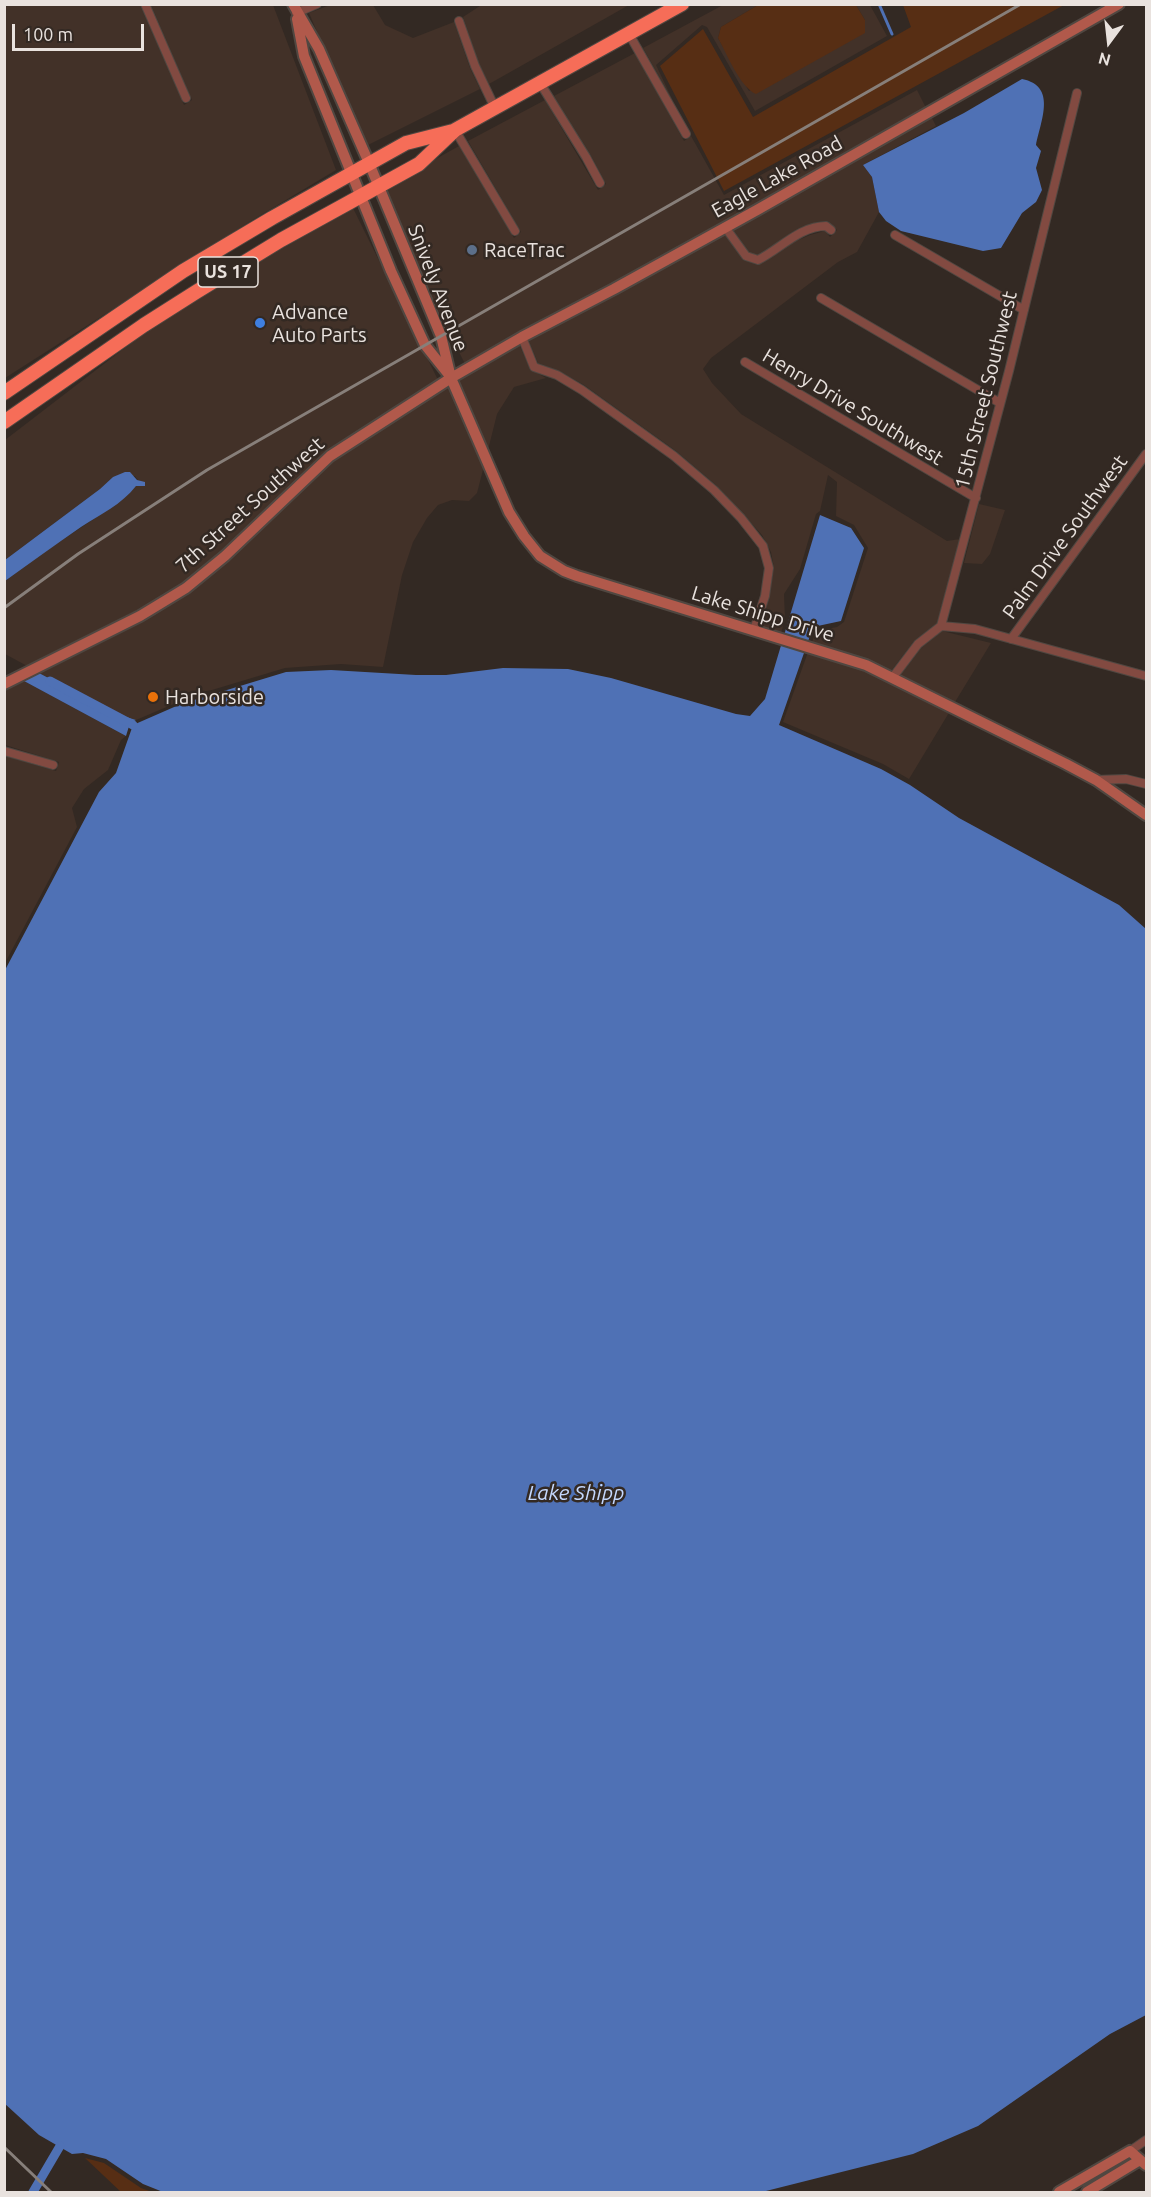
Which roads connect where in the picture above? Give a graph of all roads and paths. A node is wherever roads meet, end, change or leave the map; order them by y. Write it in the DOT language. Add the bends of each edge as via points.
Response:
graph roads {
  1 [pos="146,4"];
  2 [pos="317,4"];
  3 [pos="682,4"];
  4 [pos="1119,4"];
  5 [pos="295,9"];
  6 [pos="459,21"];
  7 [pos="629,34"];
  8 [pos="540,83"];
  9 [pos="1077,93"];
  10 [pos="186,98"];
  11 [pos="495,108"];
  12 [pos="455,130"];
  13 [pos="686,134"];
  14 [pos="369,163"];
  15 [pos="351,173"];
  16 [pos="600,183"];
  17 [pos="378,185"];
  18 [pos="360,196"];
  19 [pos="725,227"];
  20 [pos="831,230"];
  21 [pos="515,231"];
  22 [pos="895,235"];
  23 [pos="821,298"];
  24 [pos="1024,310"];
  25 [pos="522,337"];
  26 [pos="745,362"];
  27 [pos="451,378"];
  28 [pos="4,393"];
  29 [pos="1000,403"];
  30 [pos="4,422"];
  31 [pos="1146,454"];
  32 [pos="976,498"];
  33 [pos="941,626"];
  34 [pos="759,631"];
  35 [pos="1011,639"];
  36 [pos="1146,676"];
  37 [pos="893,677"];
  38 [pos="4,684"];
  39 [pos="4,751"];
  40 [pos="53,765"];
  41 [pos="1096,780"];
  42 [pos="1146,784"];
  43 [pos="1146,815"];
  44 [pos="1146,2139"];
  45 [pos="1130,2151"];
  46 [pos="1144,2160"];
  47 [pos="1059,2193"];
  48 [pos="1087,2193"];
  1 -- 10 [label="street"];
  2 -- 5 [label="street"];
  3 -- 7 [label="highway, US 17"];
  4 -- 19 [label="street, Eagle Lake Road"];
  5 -- 14 [label="street, Snively Avenue" via="319,49"];
  5 -- 15 [label="street, Snively Avenue" via="304,56"];
  6 -- 11 [label="street" via="474,66"];
  7 -- 8 [label="highway, US 17"];
  7 -- 13 [label="street"];
  8 -- 11 [label="highway, US 17"];
  8 -- 16 [label="street"];
  9 -- 24 [label="street, 15th Street Southwest"];
  11 -- 12 [label="highway, US 17"];
  12 -- 14 [label="highway, US 17" via="406,143"];
  12 -- 17 [label="highway, US 17" via="418,164"];
  12 -- 21 [label="street"];
  14 -- 15 [label="highway, US 17"];
  14 -- 17 [label="street, Snively Avenue"];
  15 -- 18 [label="street, Snively Avenue"];
  15 -- 28 [label="highway, US 17" via="183,272"];
  17 -- 18 [label="highway, US 17"];
  17 -- 27 [label="street, Snively Avenue" via="441,336"];
  18 -- 27 [label="street, Snively Avenue" via="425,345"];
  18 -- 30 [label="highway, US 17" via="144,325"];
  19 -- 20 [label="street" via="746,256 758,260 808,230 821,226"];
  19 -- 25 [label="street, Eagle Lake Road"];
  22 -- 24 [label="street"];
  23 -- 29 [label="street"];
  24 -- 29 [label="street, 15th Street Southwest"];
  25 -- 27 [label="street, Eagle Lake Road"];
  25 -- 34 [label="street" via="534,367 582,390 674,456 714,490 758,539 767,555 769,576"];
  26 -- 32 [label="street, Henry Drive Southwest"];
  27 -- 34 [label="street, Lake Shipp Drive" via="509,512 540,556 577,576"];
  27 -- 38 [label="street, 7th Street Southwest" via="330,456 186,588 140,616"];
  29 -- 32 [label="street, 15th Street Southwest"];
  31 -- 35 [label="street, Palm Drive Southwest"];
  32 -- 33 [label="street, 15th Street Southwest"];
  33 -- 35 [label="street" via="975,629"];
  33 -- 37 [label="street" via="918,644"];
  34 -- 37 [label="street, Lake Shipp Drive" via="856,661"];
  35 -- 36 [label="street"];
  37 -- 41 [label="street, Lake Shipp Drive"];
  39 -- 40 [label="street"];
  41 -- 42 [label="street" via="1126,779"];
  41 -- 43 [label="street, Lake Shipp Drive"];
  44 -- 45 [label="street"];
  45 -- 46 [label="street"];
  45 -- 47 [label="street"];
  46 -- 48 [label="street"];
}
